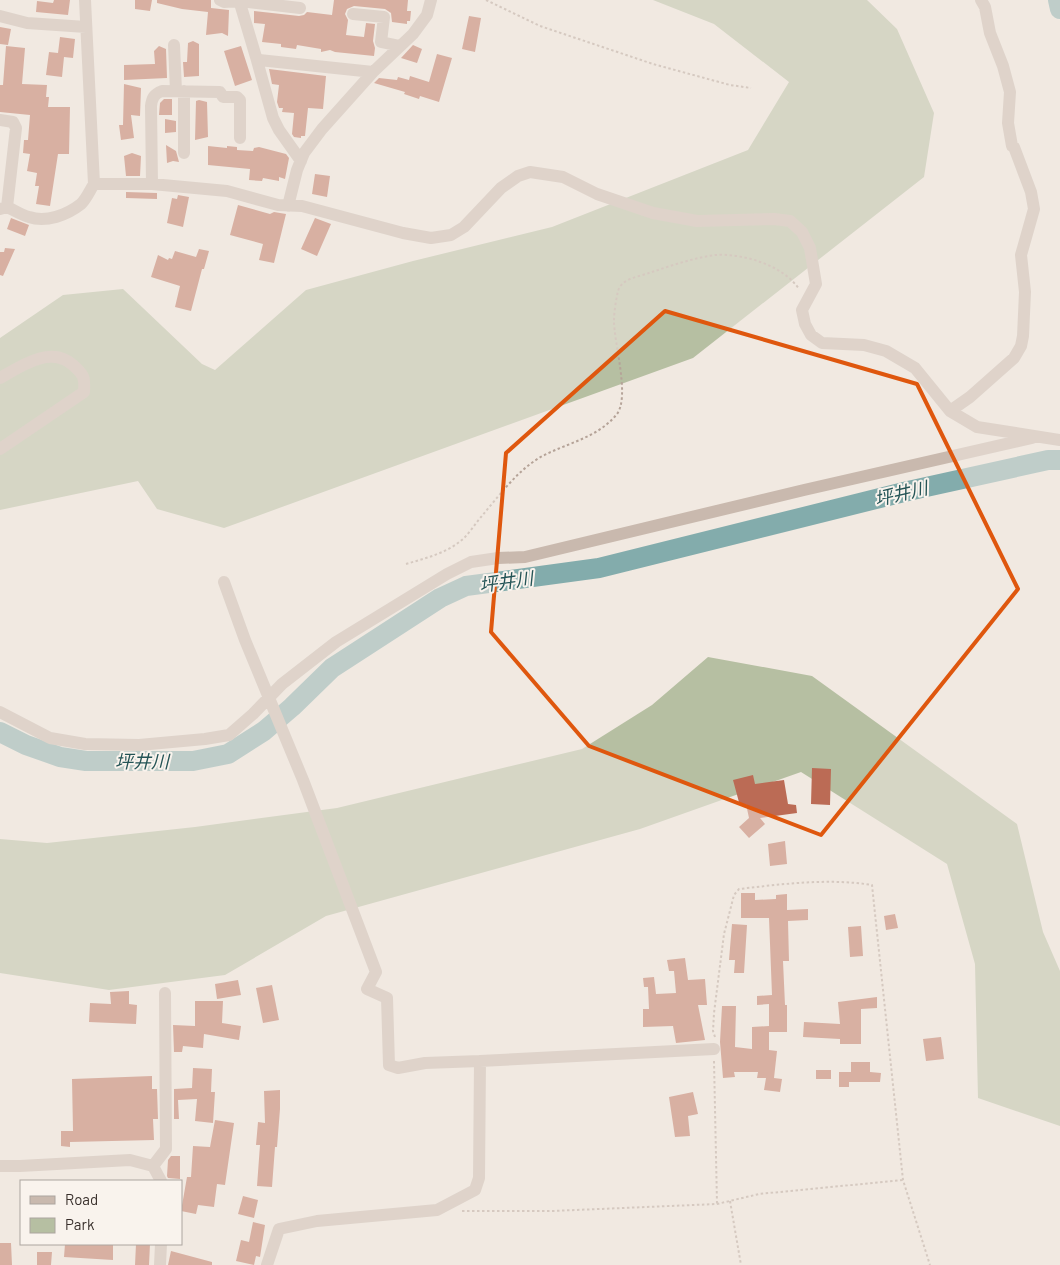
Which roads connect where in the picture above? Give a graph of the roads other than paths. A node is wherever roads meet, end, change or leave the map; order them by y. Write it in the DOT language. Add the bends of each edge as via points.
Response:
graph roads {
  1 [pos="85,0"];
  2 [pos="220,0"];
  3 [pos="431,0"];
  4 [pos="981,0"];
  5 [pos="240,1"];
  6 [pos="300,8"];
  7 [pos="353,14"];
  8 [pos="0,16"];
  9 [pos="86,27"];
  10 [pos="174,45"];
  11 [pos="400,46"];
  12 [pos="256,57"];
  13 [pos="373,72"];
  14 [pos="180,91"];
  15 [pos="0,120"];
  16 [pos="240,138"];
  17 [pos="184,153"];
  18 [pos="301,161"];
  19 [pos="94,184"];
  20 [pos="152,184"];
  21 [pos="288,206"];
  22 [pos="3,208"];
  23 [pos="0,378"];
  24 [pos="950,411"];
  25 [pos="1035,437"];
  26 [pos="1055,440"];
  27 [pos="0,449"];
  28 [pos="224,582"];
  29 [pos="271,702"];
  30 [pos="0,712"];
  31 [pos="165,993"];
  32 [pos="714,1049"];
  33 [pos="480,1061"];
  34 [pos="0,1166"];
  35 [pos="153,1166"];
  36 [pos="160,1180"];
  37 [pos="161,1245"];
  38 [pos="160,1265"];
  39 [pos="267,1265"];
  1 -- 9 [label="street"];
  2 -- 5 [label="street"];
  3 -- 11 [label="street" via="421,25"];
  4 -- 24 [label="street" via="1010,92 1008,123 1012,146 1031,192 1034,209 1021,255 1025,292 1023,336 1018,352"];
  5 -- 6 [label="street"];
  5 -- 12 [label="street"];
  7 -- 11 [label="street" via="384,17 381,42"];
  8 -- 9 [label="street" via="27,23"];
  9 -- 19 [label="street"];
  10 -- 14 [label="street"];
  11 -- 13 [label="street"];
  12 -- 13 [label="street" via="259,60"];
  12 -- 18 [label="street" via="279,130"];
  13 -- 18 [label="street" via="322,129"];
  14 -- 16 [label="street" via="220,92 223,97 240,100"];
  14 -- 17 [label="street"];
  14 -- 20 [label="street" via="162,91 152,99"];
  15 -- 22 [label="street" via="13,122 16,128"];
  18 -- 21 [label="street"];
  19 -- 20 [label="street"];
  19 -- 22 [label="street" via="81,203 53,218 42,220"];
  20 -- 21 [label="street" via="227,191"];
  21 -- 24 [label="street" via="302,206 403,234 431,238 451,235 464,227 501,188 530,172 563,177 597,194 653,213 697,222 774,219 790,222 802,232 810,248 816,284 802,310 811,334 822,343 864,345 886,351 915,368"];
  23 -- 27 [label="street" via="32,360 48,356 67,359 85,378 84,392"];
  24 -- 25 [label="street" via="977,427"];
  25 -- 26 [label="street"];
  25 -- 29 [label="street" via="525,557 471,562 336,642 282,684"];
  28 -- 29 [label="street"];
  29 -- 30 [label="street" via="229,734 139,745 84,744 50,738"];
  29 -- 33 [label="street" via="376,972 367,989 387,998 389,1065 398,1068 425,1063"];
  31 -- 35 [label="street" via="166,1149"];
  32 -- 33 [label="street"];
  33 -- 39 [label="street" via="478,1178 475,1190 437,1210 279,1229"];
  34 -- 35 [label="street" via="130,1160"];
  35 -- 36 [label="street"];
  37 -- 38 [label="street"];
}
